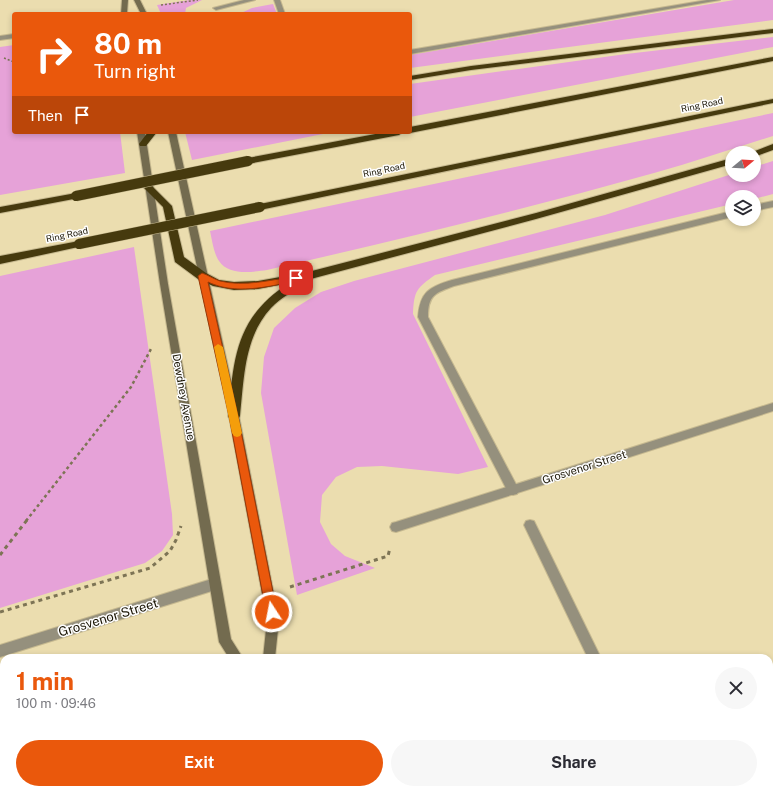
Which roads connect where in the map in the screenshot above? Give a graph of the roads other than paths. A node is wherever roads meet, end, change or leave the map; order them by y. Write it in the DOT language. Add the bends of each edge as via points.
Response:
graph roads {
  1 [pos="125,0"];
  2 [pos="137,0"];
  3 [pos="252,0"];
  4 [pos="277,0"];
  5 [pos="666,0"];
  6 [pos="717,0"];
  7 [pos="674,7"];
  8 [pos="216,8"];
  9 [pos="143,11"];
  10 [pos="124,12"];
  11 [pos="281,12"];
  12 [pos="773,31"];
  13 [pos="12,36"];
  14 [pos="0,38"];
  15 [pos="412,52"];
  16 [pos="773,59"];
  17 [pos="412,78"];
  18 [pos="773,102"];
  19 [pos="412,130"];
  20 [pos="141,134"];
  21 [pos="151,134"];
  22 [pos="172,134"];
  23 [pos="388,134"];
  24 [pos="143,144"];
  25 [pos="773,147"];
  26 [pos="761,151"];
  27 [pos="725,163"];
  28 [pos="149,188"];
  29 [pos="773,204"];
  30 [pos="761,207"];
  31 [pos="0,210"];
  32 [pos="725,216"];
  33 [pos="0,260"];
  34 [pos="202,276"];
  35 [pos="308,276"];
  36 [pos="773,407"];
  37 [pos="234,416"];
  38 [pos="513,490"];
  39 [pos="530,525"];
  40 [pos="396,527"];
  41 [pos="216,584"];
  42 [pos="0,651"];
  43 [pos="233,654"];
  44 [pos="269,654"];
  45 [pos="593,654"];
  1 -- 10 [label="street"];
  2 -- 9 [label="street"];
  3 -- 8 [label="street"];
  4 -- 11 [label="street"];
  5 -- 7 [label="street"];
  6 -- 7 [label="street"];
  7 -- 15 [label="street"];
  12 -- 17 [label="highway"];
  13 -- 14 [label="street"];
  16 -- 19 [label="highway"];
  18 -- 33 [label="highway, Ring Road, bridge"];
  20 -- 24 [label="street, Dewdney Avenue"];
  21 -- 24 [label="highway"];
  22 -- 34 [label="street"];
  23 -- 31 [label="highway, bridge"];
  24 -- 28 [label="street, Dewdney Avenue"];
  25 -- 26 [label="highway"];
  27 -- 35 [label="highway"];
  28 -- 34 [label="highway" via="167,206 179,259"];
  28 -- 41 [label="street, Dewdney Avenue"];
  29 -- 30 [label="street"];
  32 -- 38 [label="street" via="452,283 430,292 423,302 424,317"];
  34 -- 35 [label="highway" via="217,283 234,286 258,285"];
  34 -- 37 [label="street"];
  35 -- 37 [label="highway" via="280,294 262,310 248,334 241,358"];
  36 -- 38 [label="street, Grosvenor Street"];
  37 -- 44 [label="street" via="273,620"];
  38 -- 40 [label="street, Grosvenor Street"];
  39 -- 45 [label="street"];
  41 -- 42 [label="street, Grosvenor Street"];
  41 -- 43 [label="street, Dewdney Avenue" via="225,642"];
}
